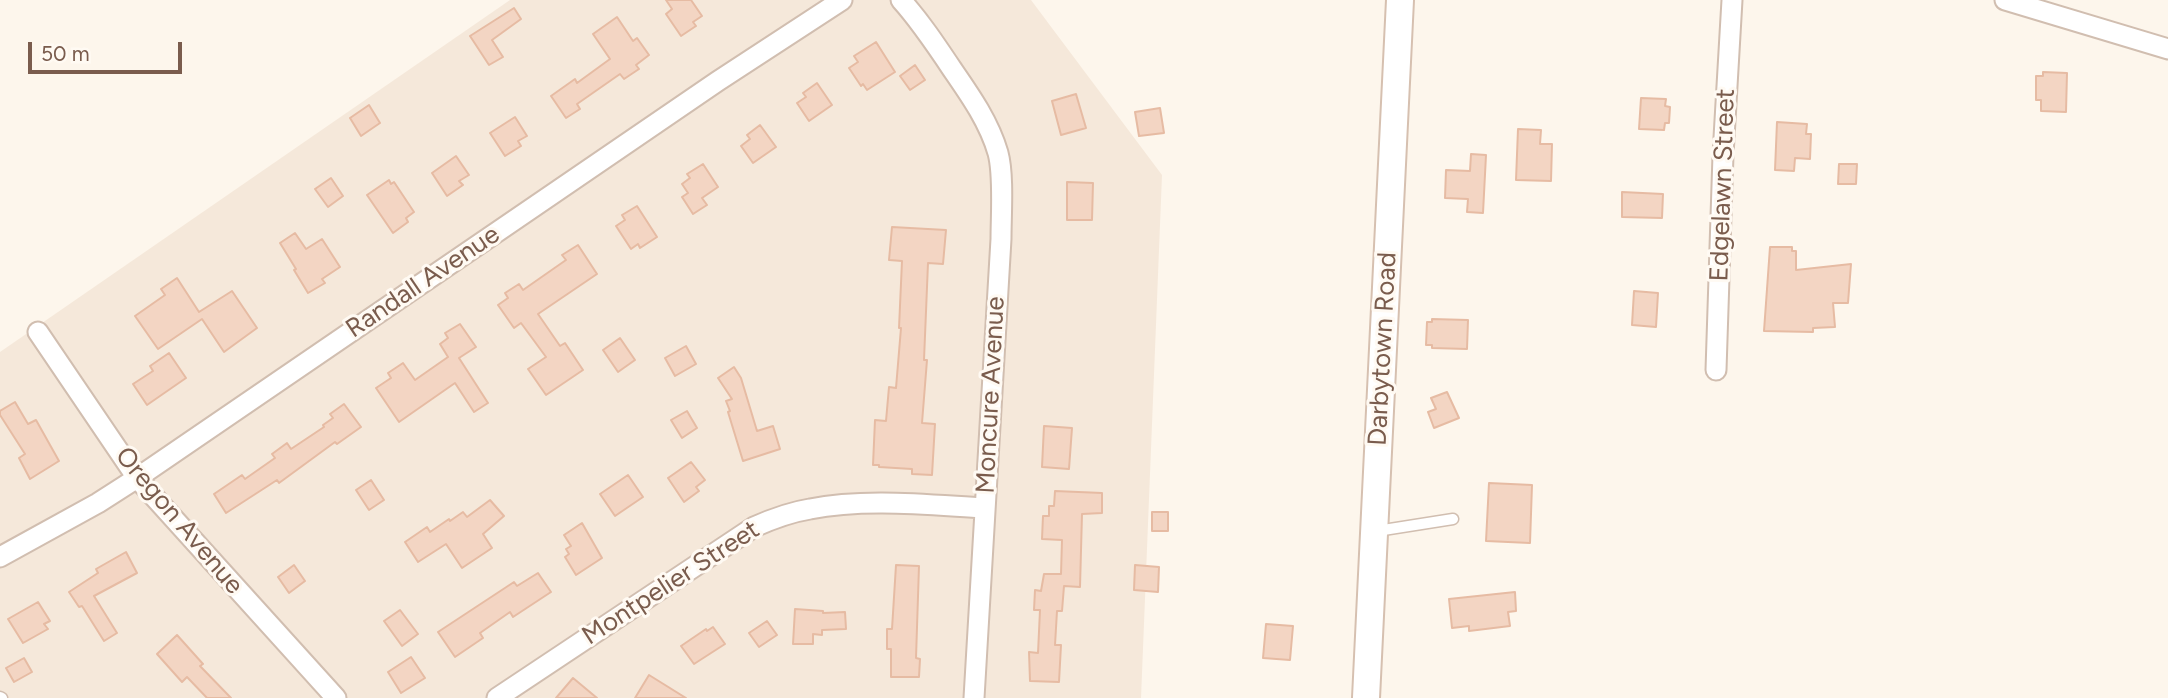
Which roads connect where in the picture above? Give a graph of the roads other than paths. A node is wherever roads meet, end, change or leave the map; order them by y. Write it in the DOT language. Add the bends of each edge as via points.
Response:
graph roads {
  1 [pos="842,0"];
  2 [pos="901,0"];
  3 [pos="1400,0"];
  4 [pos="1731,0"];
  5 [pos="2005,0"];
  6 [pos="2057,8"];
  7 [pos="2168,49"];
  8 [pos="38,332"];
  9 [pos="1716,370"];
  10 [pos="137,478"];
  11 [pos="984,508"];
  12 [pos="1453,519"];
  13 [pos="1373,532"];
  14 [pos="0,557"];
  15 [pos="336,698"];
  16 [pos="497,698"];
  17 [pos="974,698"];
  18 [pos="1366,698"];
  1 -- 10 [label="street, Randall Avenue"];
  2 -- 11 [label="street, Moncure Avenue" via="972,98 998,153 1001,239"];
  3 -- 13 [label="main road, Darbytown Road"];
  4 -- 9 [label="street, Edgelawn Street"];
  5 -- 6 [label="street"];
  6 -- 7 [label="street"];
  8 -- 10 [label="street, Oregon Avenue"];
  10 -- 14 [label="street, Randall Avenue"];
  10 -- 15 [label="street, Oregon Avenue"];
  11 -- 16 [label="street, Montpelier Street" via="863,504 783,515 754,527"];
  11 -- 17 [label="street, Moncure Avenue"];
  12 -- 13 [label="lane"];
  13 -- 18 [label="main road, Darbytown Road"];
}
